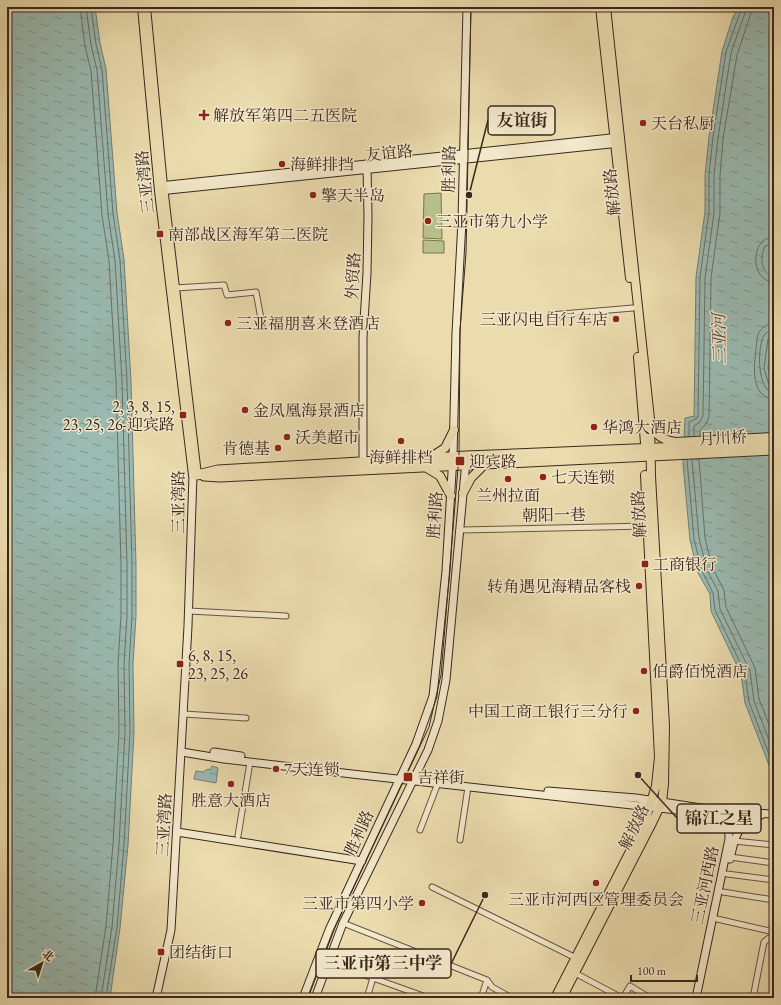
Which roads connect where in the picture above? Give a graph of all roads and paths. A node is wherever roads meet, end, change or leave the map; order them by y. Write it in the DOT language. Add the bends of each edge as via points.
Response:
graph roads {
  1 [pos="142,7"];
  2 [pos="146,7"];
  3 [pos="467,7"];
  4 [pos="600,7"];
  5 [pos="606,7"];
  6 [pos="617,140"];
  7 [pos="463,157"];
  8 [pos="367,167"];
  9 [pos="161,188"];
  10 [pos="175,288"];
  11 [pos="633,308"];
  12 [pos="550,315"];
  13 [pos="262,324"];
  14 [pos="650,425"];
  15 [pos="454,430"];
  16 [pos="774,437"];
  17 [pos="774,443"];
  18 [pos="675,448"];
  19 [pos="774,450"];
  20 [pos="648,452"];
  21 [pos="453,456"];
  22 [pos="466,456"];
  23 [pos="429,458"];
  24 [pos="363,462"];
  25 [pos="485,464"];
  26 [pos="452,466"];
  27 [pos="465,466"];
  28 [pos="427,468"];
  29 [pos="195,475"];
  30 [pos="463,493"];
  31 [pos="450,496"];
  32 [pos="647,526"];
  33 [pos="461,530"];
  34 [pos="189,611"];
  35 [pos="286,616"];
  36 [pos="184,714"];
  37 [pos="246,718"];
  38 [pos="182,750"];
  39 [pos="250,762"];
  40 [pos="400,777"];
  41 [pos="415,779"];
  42 [pos="438,783"];
  43 [pos="468,787"];
  44 [pos="656,804"];
  45 [pos="769,814"];
  46 [pos="420,830"];
  47 [pos="177,832"];
  48 [pos="238,836"];
  49 [pos="460,840"];
  50 [pos="734,841"];
  51 [pos="774,845"];
  52 [pos="730,857"];
  53 [pos="362,861"];
  54 [pos="774,863"];
  55 [pos="727,874"];
  56 [pos="774,880"];
  57 [pos="432,887"];
  58 [pos="723,892"];
  59 [pos="774,900"];
  60 [pos="717,919"];
  61 [pos="343,923"];
  62 [pos="774,932"];
  63 [pos="774,937"];
  64 [pos="576,958"];
  65 [pos="328,962"];
  66 [pos="575,973"];
  67 [pos="373,978"];
  68 [pos="487,980"];
  69 [pos="421,997"];
  70 [pos="156,998"];
  71 [pos="303,998"];
  72 [pos="315,998"];
  73 [pos="367,998"];
  74 [pos="429,998"];
  75 [pos="481,998"];
  76 [pos="512,998"];
  77 [pos="555,998"];
  78 [pos="562,998"];
  79 [pos="623,998"];
  80 [pos="650,998"];
  81 [pos="696,998"];
  82 [pos="700,998"];
  83 [pos="753,998"];
  1 -- 9 [label="main road, 三亚湾路"];
  2 -- 9 [label="main road, 三亚湾路"];
  3 -- 7 [label="main road, 胜利路"];
  4 -- 6 [label="main road, 解放路"];
  5 -- 6 [label="main road, 解放路"];
  6 -- 7 [label="main road, 友谊路"];
  6 -- 11 [label="main road, 解放路"];
  6 -- 14 [label="main road, 解放路"];
  7 -- 8 [label="main road, 友谊路"];
  7 -- 15 [label="main road, 胜利路"];
  8 -- 9 [label="main road, 友谊路"];
  8 -- 24 [label="main road, 外贸路" via="368,273 363,337"];
  9 -- 10 [label="main road, 三亚湾路"];
  9 -- 29 [label="main road, 三亚湾路"];
  10 -- 13 [label="street" via="224,285 227,295 256,292"];
  10 -- 29 [label="main road, 三亚湾路"];
  11 -- 12 [label="street"];
  11 -- 20 [label="main road, 解放路"];
  14 -- 18 [label="main road" via="658,436"];
  14 -- 20 [label="main road, 解放路"];
  15 -- 21 [label="main road, 胜利路"];
  15 -- 23 [label="main road" via="445,448"];
  16 -- 18 [label="main road"];
  17 -- 18 [label="highway, 月川桥"];
  18 -- 19 [label="highway, 月川桥"];
  18 -- 20 [label="highway"];
  20 -- 22 [label="highway"];
  20 -- 25 [label="highway"];
  20 -- 32 [label="main road, 解放路"];
  20 -- 44 [label="main road, 解放路" via="665,726 664,784"];
  21 -- 22 [label="highway"];
  21 -- 23 [label="highway"];
  21 -- 26 [label="main road, 胜利路"];
  22 -- 27 [label="main road, 胜利路"];
  23 -- 24 [label="highway"];
  24 -- 29 [label="highway" via="218,470"];
  25 -- 27 [label="highway"];
  25 -- 30 [label="main road" via="471,478"];
  26 -- 27 [label="highway"];
  26 -- 28 [label="highway"];
  26 -- 31 [label="main road, 胜利路"];
  27 -- 30 [label="main road, 胜利路"];
  28 -- 29 [label="highway" via="220,477"];
  28 -- 31 [label="main road" via="440,476"];
  29 -- 34 [label="main road, 三亚湾路"];
  30 -- 33 [label="main road, 胜利路"];
  31 -- 40 [label="main road, 胜利路" via="446,579 433,696 423,728"];
  32 -- 33 [label="street, 朝阳一巷"];
  32 -- 44 [label="main road, 解放路" via="659,757"];
  33 -- 41 [label="main road, 胜利路" via="444,695 434,737"];
  34 -- 35 [label="street"];
  34 -- 36 [label="main road, 三亚湾路"];
  36 -- 37 [label="street"];
  36 -- 38 [label="main road, 三亚湾路"];
  38 -- 39 [label="main road"];
  38 -- 40 [label="main road"];
  38 -- 47 [label="main road, 三亚湾路"];
  39 -- 40 [label="main road"];
  39 -- 48 [label="street"];
  40 -- 41 [label="main road"];
  40 -- 53 [label="main road, 胜利路"];
  41 -- 42 [label="main road"];
  41 -- 44 [label="main road"];
  41 -- 61 [label="main road, 胜利路"];
  42 -- 43 [label="main road"];
  42 -- 46 [label="street"];
  43 -- 44 [label="main road"];
  43 -- 49 [label="street"];
  44 -- 45 [label="main road"];
  44 -- 64 [label="main road, 解放路"];
  44 -- 66 [label="main road, 解放路"];
  44 -- 81 [label="main road, 三亚河西路" via="720,816 729,828 729,839"];
  45 -- 50 [label="main road, 三亚河西路" via="742,825"];
  47 -- 53 [label="main road"];
  47 -- 70 [label="main road, 三亚湾路" via="171,930"];
  50 -- 51 [label="street"];
  50 -- 52 [label="main road, 三亚河西路"];
  52 -- 54 [label="street"];
  52 -- 55 [label="main road, 三亚河西路"];
  53 -- 71 [label="main road, 胜利路" via="329,930"];
  55 -- 56 [label="street"];
  55 -- 58 [label="main road, 三亚河西路"];
  57 -- 64 [label="street"];
  58 -- 59 [label="street"];
  58 -- 60 [label="main road, 三亚河西路"];
  60 -- 62 [label="street"];
  60 -- 82 [label="main road, 三亚河西路"];
  61 -- 65 [label="main road, 胜利路"];
  61 -- 68 [label="street"];
  63 -- 83 [label="street" via="764,942"];
  64 -- 77 [label="main road, 解放路"];
  65 -- 67 [label="street"];
  65 -- 72 [label="main road, 胜利路"];
  66 -- 78 [label="main road, 解放路"];
  66 -- 79 [label="street"];
  67 -- 69 [label="street"];
  67 -- 73 [label="street"];
  68 -- 75 [label="street"];
  68 -- 76 [label="street" via="492,987"];
  69 -- 74 [label="street"];
  79 -- 80 [label="street" via="630,986"];
}
